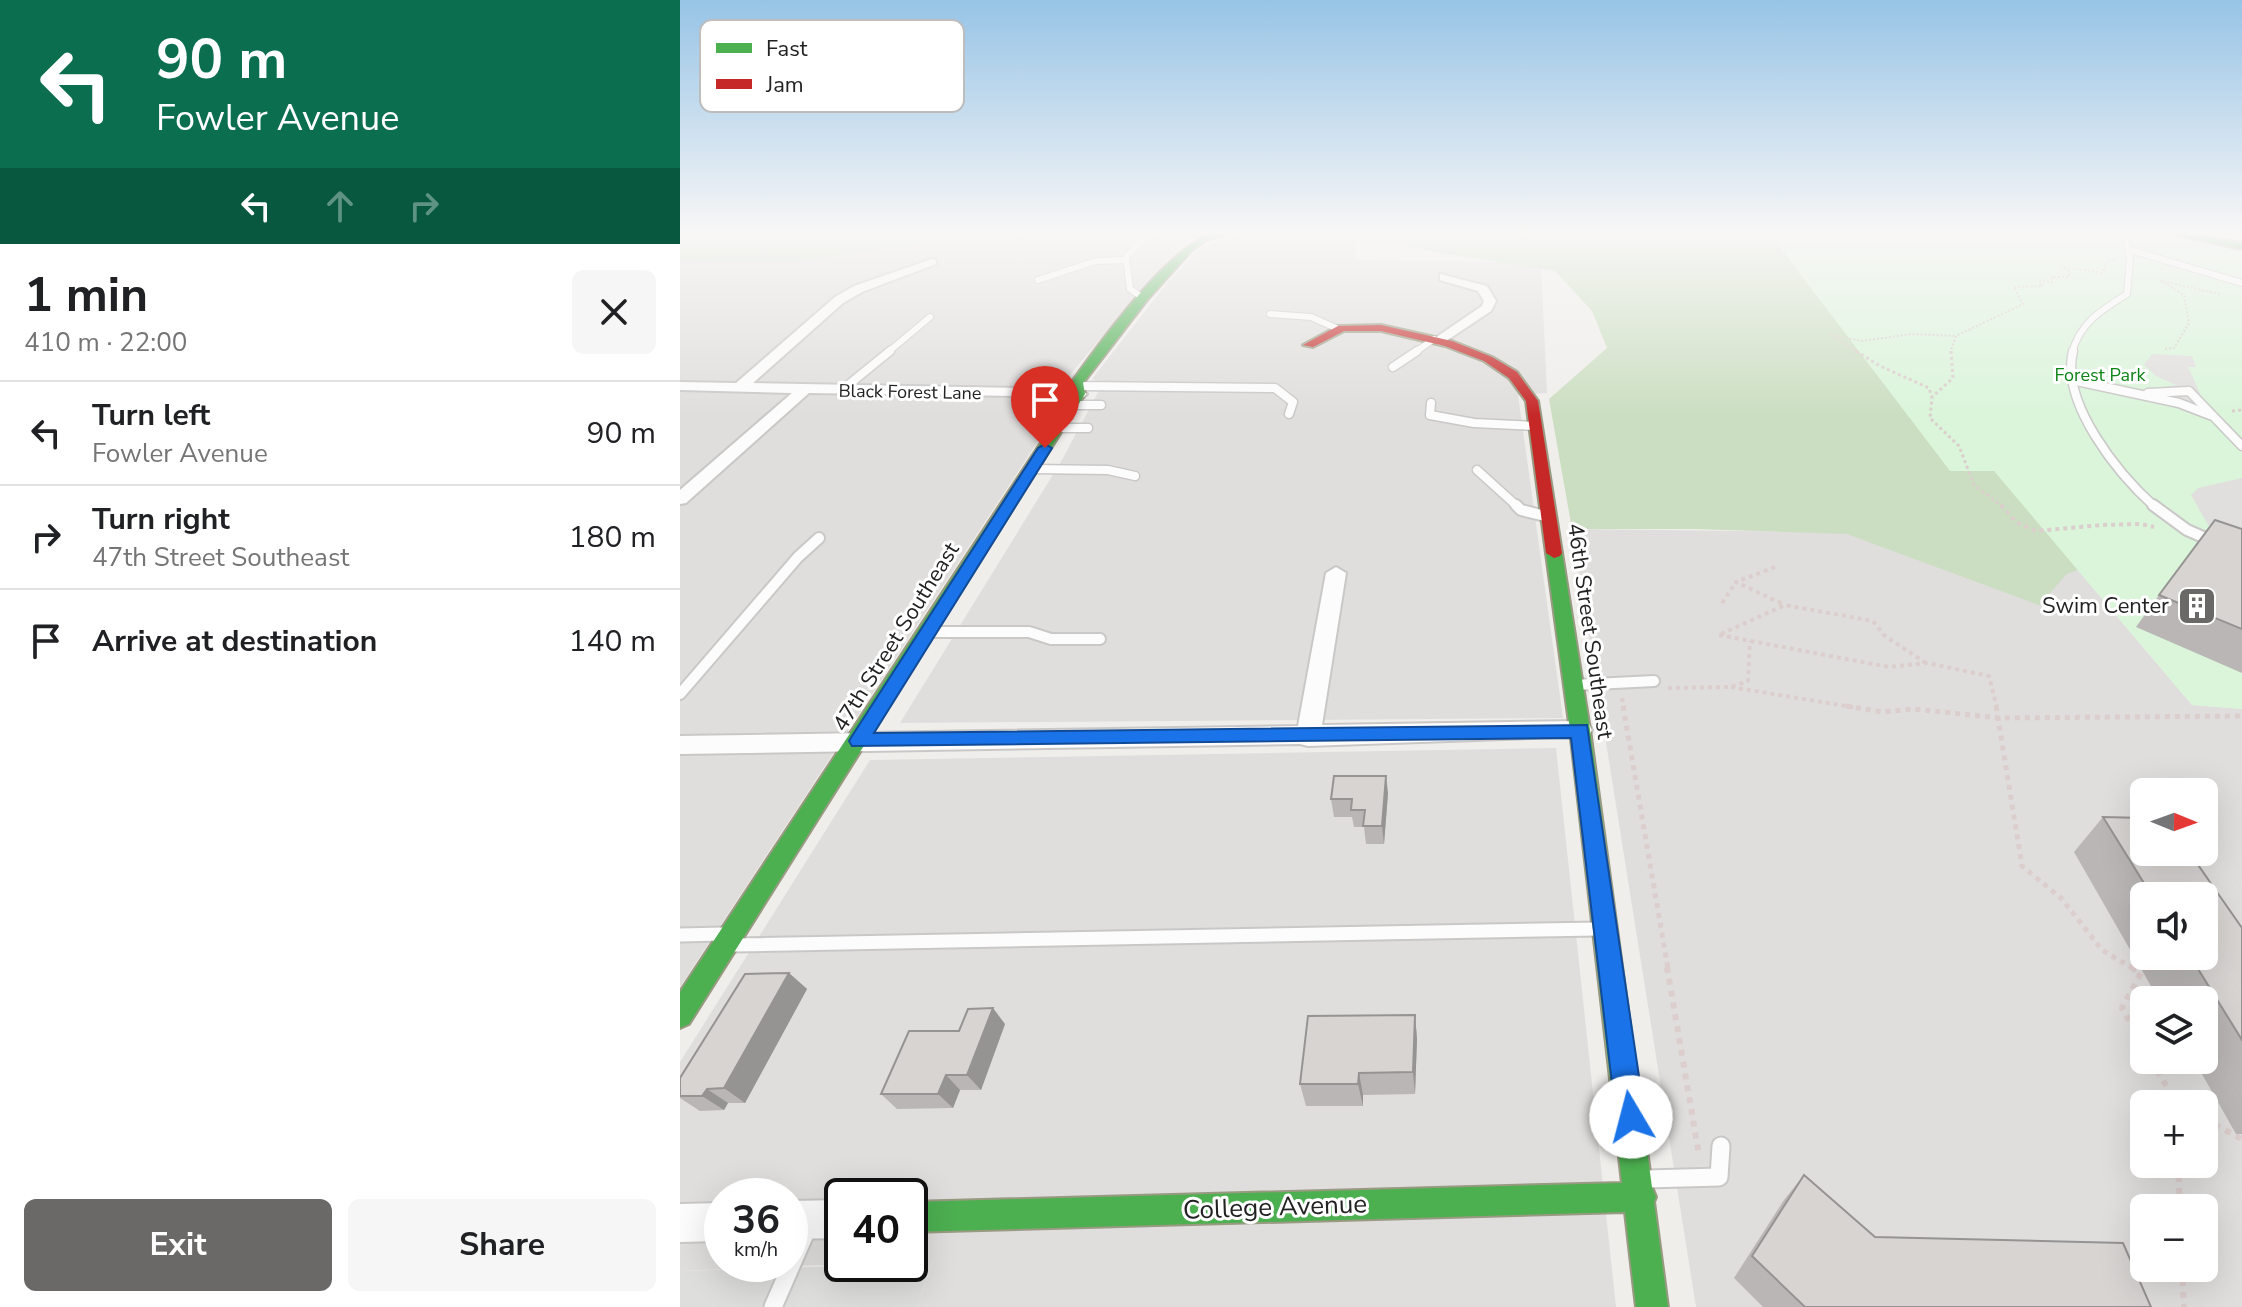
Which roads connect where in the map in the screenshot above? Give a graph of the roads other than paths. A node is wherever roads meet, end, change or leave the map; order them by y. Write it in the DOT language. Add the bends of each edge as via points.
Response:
graph roads {
  1 [pos="849,294"];
  2 [pos="1137,294"];
  3 [pos="1147,294"];
  4 [pos="1489,294"];
  5 [pos="2127,294"];
  6 [pos="1143,298"];
  7 [pos="1270,314"];
  8 [pos="930,317"];
  9 [pos="1338,329"];
  10 [pos="1437,340"];
  11 [pos="1309,345"];
  12 [pos="1393,367"];
  13 [pos="2072,380"];
  14 [pos="742,385"];
  15 [pos="680,386"];
  16 [pos="804,390"];
  17 [pos="842,390"];
  18 [pos="2135,394"];
  19 [pos="1077,395"];
  20 [pos="1431,403"];
  21 [pos="1101,405"];
  22 [pos="1289,414"];
  23 [pos="2210,415"];
  24 [pos="1534,426"];
  25 [pos="1058,428"];
  26 [pos="1088,428"];
  27 [pos="2242,446"];
  28 [pos="1032,469"];
  29 [pos="1477,470"];
  30 [pos="1135,476"];
  31 [pos="680,499"];
  32 [pos="1549,517"];
  33 [pos="819,538"];
  34 [pos="2242,554"];
  35 [pos="1336,573"];
  36 [pos="928,632"];
  37 [pos="1100,639"];
  38 [pos="1574,685"];
  39 [pos="1653,685"];
  40 [pos="680,694"];
  41 [pos="1580,730"];
  42 [pos="1308,737"];
  43 [pos="859,741"];
  44 [pos="680,745"];
  45 [pos="1606,929"];
  46 [pos="680,935"];
  47 [pos="730,939"];
  48 [pos="680,1015"];
  49 [pos="1721,1146"];
  50 [pos="1640,1188"];
  51 [pos="928,1216"];
  52 [pos="815,1219"];
  53 [pos="704,1224"];
  54 [pos="681,1226"];
  55 [pos="773,1307"];
  56 [pos="1652,1307"];
  1 -- 14 [label="street"];
  2 -- 6 [label="lane"];
  3 -- 6 [label="street, 47th Street Southeast"];
  4 -- 10 [label="street" via="1487,308"];
  5 -- 13 [label="lane" via="2096,314 2075,337"];
  6 -- 19 [label="street, 47th Street Southeast" via="1077,383"];
  7 -- 9 [label="lane" via="1311,317"];
  8 -- 17 [label="lane"];
  9 -- 10 [label="street, 46th Street Southeast" via="1374,328"];
  9 -- 11 [label="street, 46th Street Southeast"];
  10 -- 12 [label="lane"];
  10 -- 24 [label="street, 46th Street Southeast" via="1506,368 1532,401"];
  13 -- 18 [label="lane"];
  13 -- 34 [label="lane" via="2091,431 2140,493 2201,539"];
  14 -- 15 [label="street, Black Forest Lane"];
  14 -- 16 [label="street, Black Forest Lane"];
  16 -- 17 [label="street, Black Forest Lane"];
  16 -- 31 [label="street"];
  17 -- 19 [label="street, Black Forest Lane"];
  18 -- 23 [label="lane"];
  18 -- 23 [label="lane" via="2189,391"];
  19 -- 21 [label="lane"];
  19 -- 22 [label="lane" via="1275,388 1293,402"];
  19 -- 25 [label="street, 47th Street Southeast"];
  20 -- 24 [label="lane" via="1430,415"];
  23 -- 27 [label="lane"];
  24 -- 32 [label="street, 46th Street Southeast"];
  25 -- 26 [label="lane"];
  25 -- 28 [label="street, 47th Street Southeast"];
  28 -- 30 [label="lane" via="1108,470"];
  28 -- 36 [label="street, 47th Street Southeast"];
  29 -- 32 [label="lane" via="1521,510"];
  32 -- 38 [label="street, 46th Street Southeast"];
  33 -- 40 [label="lane"];
  35 -- 42 [label="street"];
  36 -- 37 [label="lane" via="1029,632 1051,639"];
  36 -- 43 [label="street, 47th Street Southeast"];
  38 -- 39 [label="lane"];
  38 -- 41 [label="street, 46th Street Southeast"];
  41 -- 42 [label="street"];
  41 -- 45 [label="street, 46th Street Southeast"];
  42 -- 43 [label="street"];
  43 -- 44 [label="street"];
  43 -- 47 [label="street, 47th Street Southeast"];
  45 -- 47 [label="lane"];
  45 -- 50 [label="street, 46th Street Southeast"];
  46 -- 47 [label="lane"];
  47 -- 48 [label="street, 47th Street Southeast"];
  49 -- 50 [label="lane" via="1719,1177"];
  50 -- 51 [label="street, College Avenue"];
  50 -- 56 [label="street, 46th Street Southeast"];
  52 -- 55 [label="lane"];
  53 -- 54 [label="street"];
}
